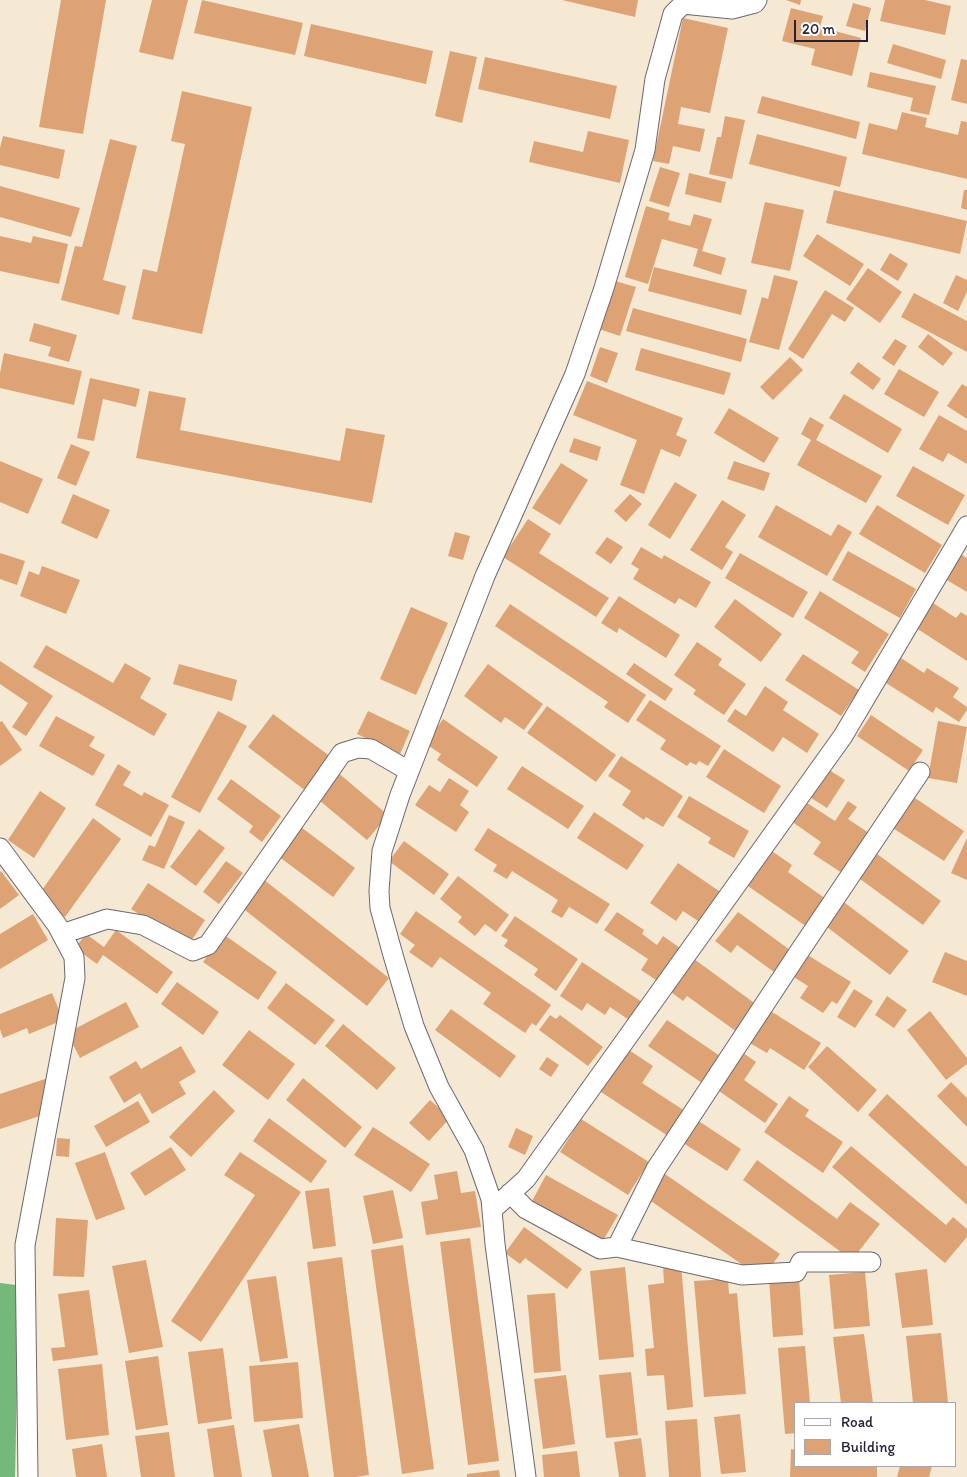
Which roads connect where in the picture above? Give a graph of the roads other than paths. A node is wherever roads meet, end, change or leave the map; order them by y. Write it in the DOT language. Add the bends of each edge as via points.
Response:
graph roads {
  1 [pos="757,0"];
  2 [pos="967,526"];
  3 [pos="409,771"];
  4 [pos="920,772"];
  5 [pos="0,848"];
  6 [pos="62,934"];
  7 [pos="510,1193"];
  8 [pos="492,1210"];
  9 [pos="617,1247"];
  10 [pos="871,1262"];
  11 [pos="28,1477"];
  12 [pos="526,1477"];
  1 -- 3 [label="street" via="732,9 683,4 673,14 656,79 645,150 575,374 485,576"];
  2 -- 7 [label="street" via="843,736 526,1179"];
  3 -- 6 [label="street" via="371,749 342,752 208,945 193,951 143,925 107,919"];
  3 -- 8 [label="street" via="382,852 378,891 380,908 414,1026 439,1087 474,1150"];
  4 -- 9 [label="street" via="656,1169"];
  5 -- 6 [label="street"];
  6 -- 11 [label="street" via="74,957 75,978 25,1245"];
  7 -- 8 [label="street"];
  7 -- 9 [label="street" via="526,1209 600,1249"];
  8 -- 12 [label="street"];
  9 -- 10 [label="street" via="742,1275 796,1272 801,1262"];
}
